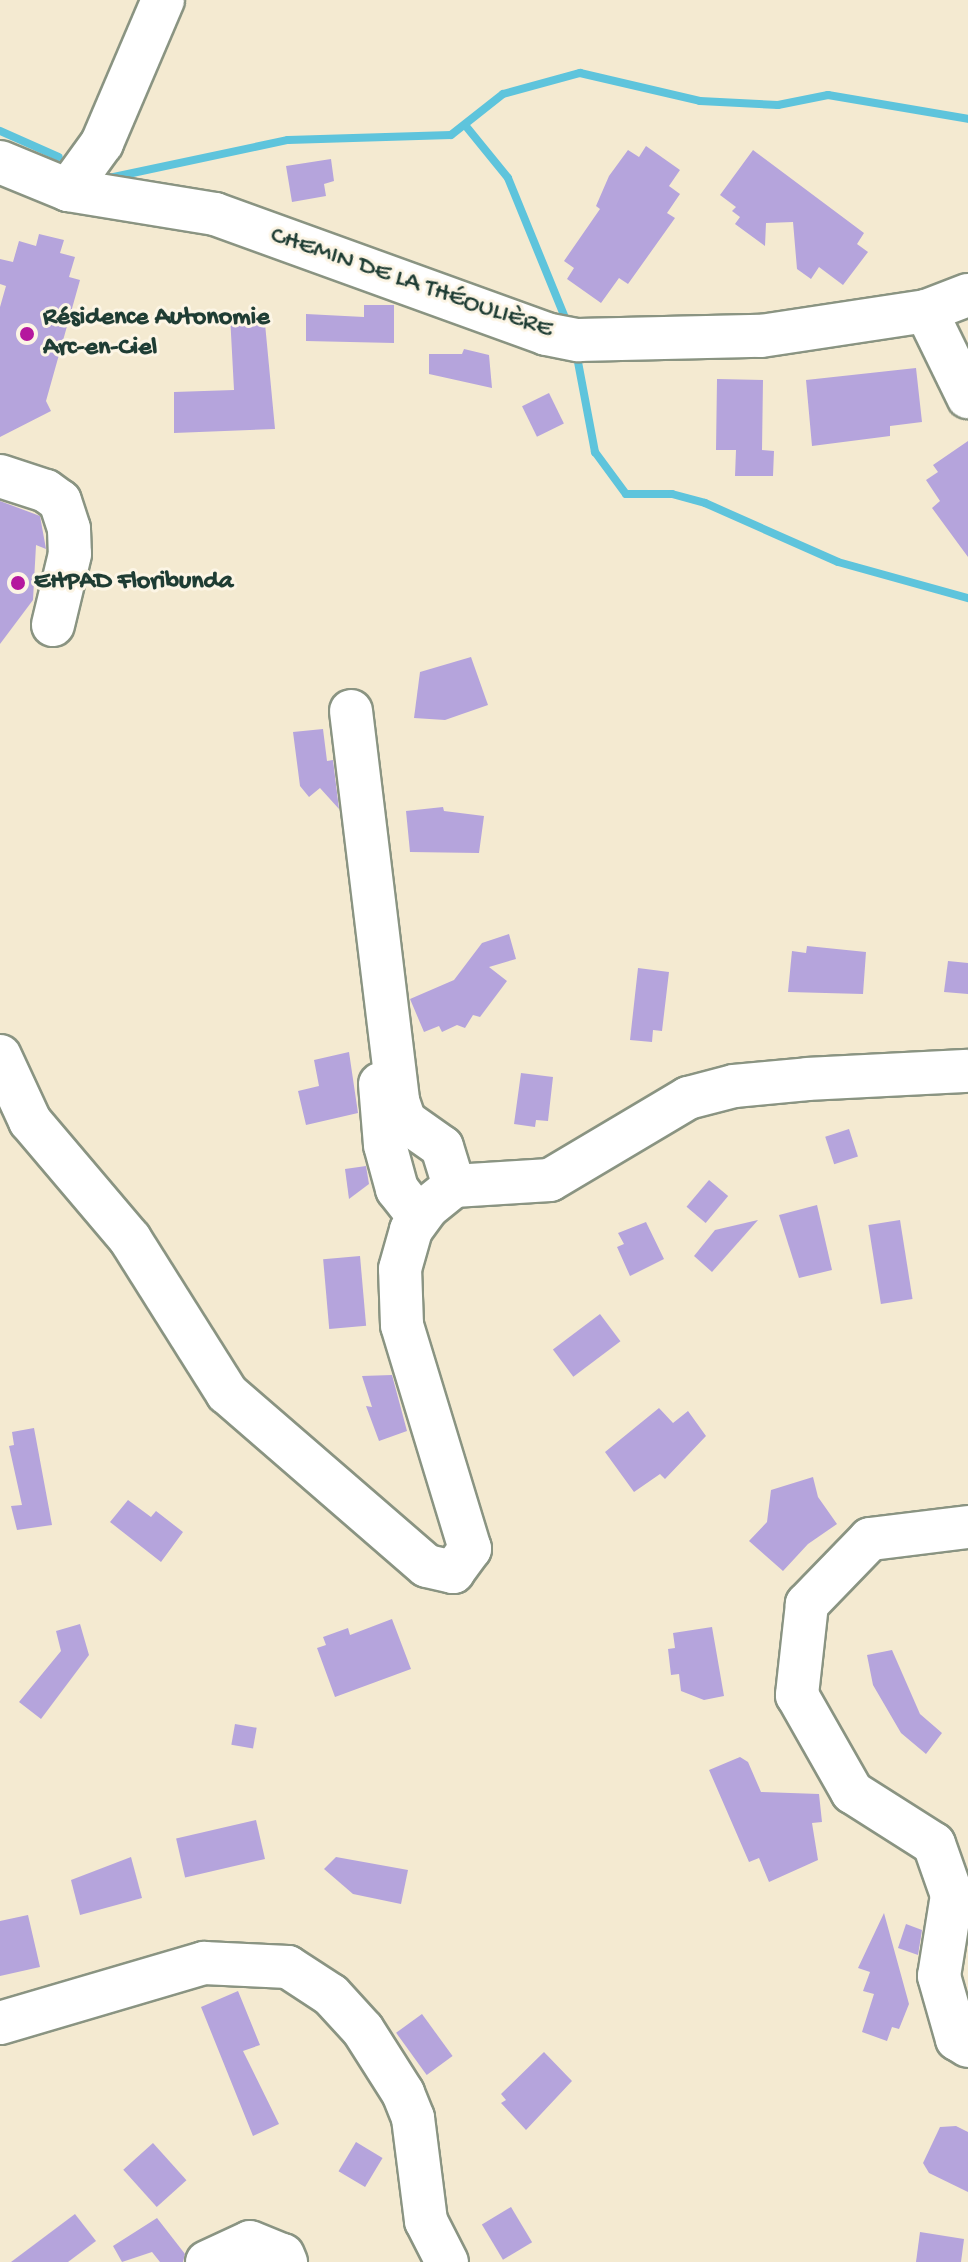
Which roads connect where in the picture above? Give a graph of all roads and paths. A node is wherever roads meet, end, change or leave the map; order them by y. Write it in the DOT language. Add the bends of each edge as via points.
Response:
graph roads {
  1 [pos="163,0"];
  2 [pos="0,162"];
  3 [pos="68,190"];
  4 [pos="968,295"];
  5 [pos="926,311"];
  6 [pos="968,397"];
  7 [pos="0,476"];
  8 [pos="53,625"];
  9 [pos="351,711"];
  10 [pos="347,812"];
  11 [pos="0,1056"];
  12 [pos="968,1071"];
  13 [pos="454,1186"];
  14 [pos="419,1217"];
  15 [pos="968,1527"];
  16 [pos="0,2023"];
  17 [pos="968,2046"];
  18 [pos="207,2262"];
  19 [pos="286,2262"];
  20 [pos="447,2262"];
  1 -- 3 [label="street" via="102,143"];
  2 -- 3 [label="street, CHEMIN DE LA THÉOULIÈRE"];
  3 -- 5 [label="street, CHEMIN DE LA THÉOULIÈRE" via="215,214 546,334 578,340 761,336"];
  4 -- 5 [label="street, CHEMIN DE LA THÉOULIÈRE"];
  5 -- 6 [label="street"];
  7 -- 8 [label="street" via="60,501 70,554"];
  9 -- 13 [label="street" via="398,1101 405,1121 442,1147"];
  10 -- 14 [label="street" via="385,1145 397,1189"];
  11 -- 14 [label="street" via="30,1121 130,1239 227,1393 427,1566 453,1572 470,1549 402,1325 400,1269"];
  12 -- 13 [label="street" via="734,1086 688,1098 550,1180"];
  13 -- 14 [label="street"];
  15 -- 17 [label="street" via="870,1539 807,1604 797,1695 852,1792 934,1844 952,1895 939,1976 957,2039"];
  16 -- 20 [label="street" via="204,1963 288,1967 331,1995 403,2093 413,2118 426,2221"];
  18 -- 19 [label="street" via="250,2242 283,2255"];
}
